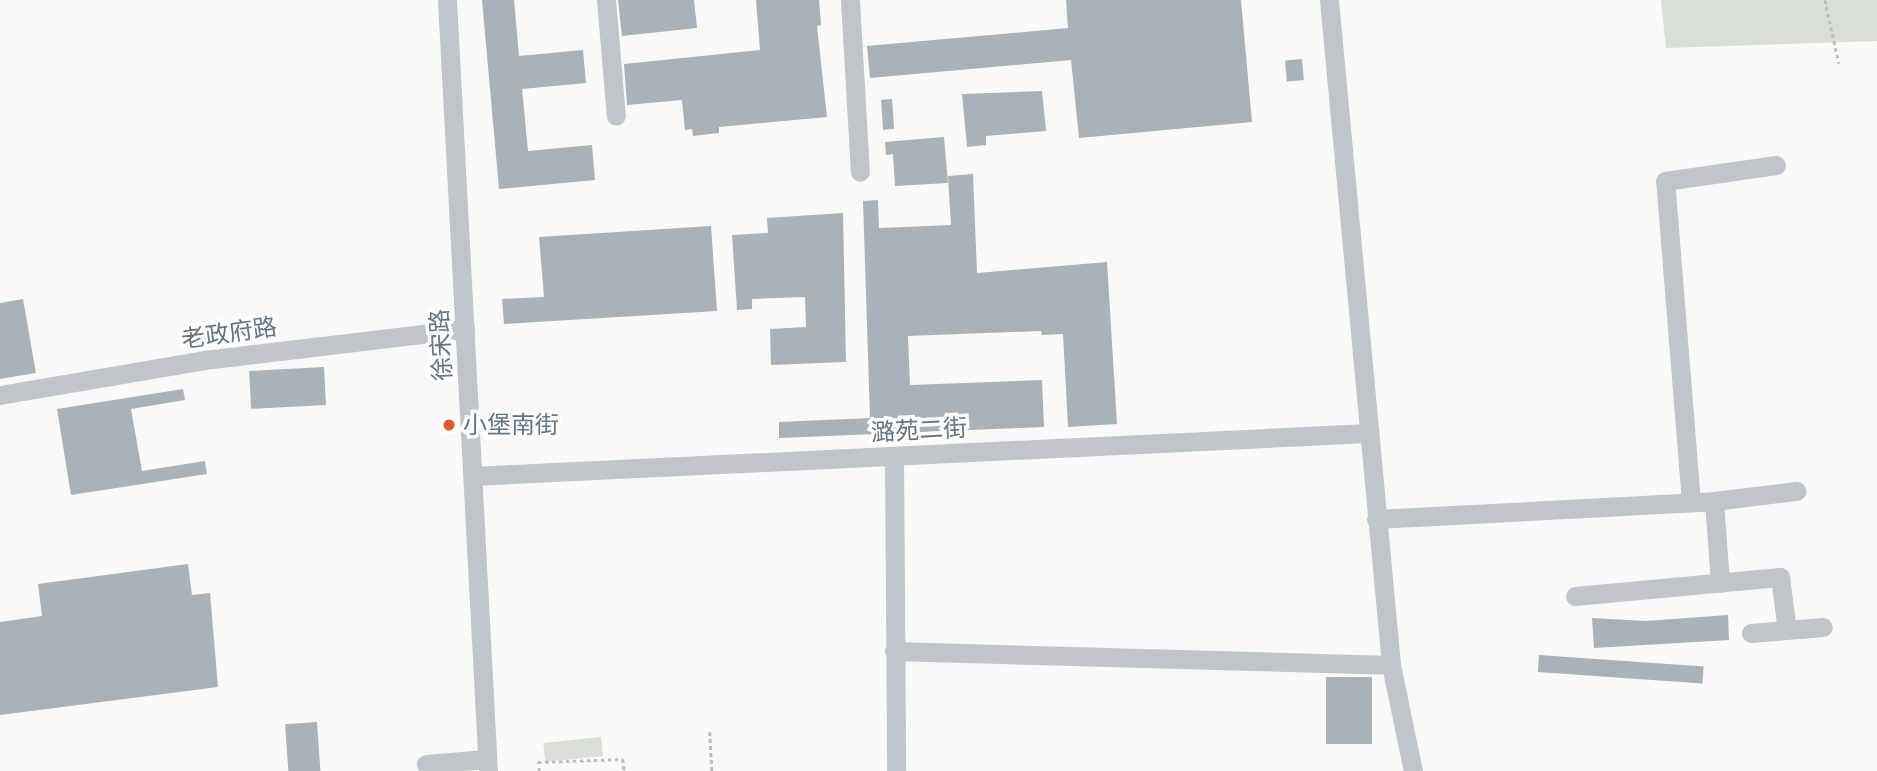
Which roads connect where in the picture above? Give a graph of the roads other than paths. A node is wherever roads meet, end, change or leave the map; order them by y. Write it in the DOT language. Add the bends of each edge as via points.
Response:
graph roads {
  1 [pos="447,0"];
  2 [pos="606,0"];
  3 [pos="850,0"];
  4 [pos="1329,0"];
  5 [pos="616,116"];
  6 [pos="1776,165"];
  7 [pos="860,172"];
  8 [pos="465,329"];
  9 [pos="0,396"];
  10 [pos="1368,433"];
  11 [pos="894,456"];
  12 [pos="473,476"];
  13 [pos="1796,491"];
  14 [pos="1714,500"];
  15 [pos="1691,502"];
  16 [pos="1376,519"];
  17 [pos="1720,583"];
  18 [pos="1575,596"];
  19 [pos="1823,627"];
  20 [pos="1787,630"];
  21 [pos="1751,633"];
  22 [pos="894,651"];
  23 [pos="1391,664"];
  24 [pos="426,764"];
  25 [pos="487,765"];
  26 [pos="896,771"];
  27 [pos="1413,771"];
  1 -- 8 [label="street, 徐宋路"];
  2 -- 5 [label="street"];
  3 -- 7 [label="street"];
  4 -- 10 [label="street"];
  6 -- 15 [label="street" via="1665,181"];
  8 -- 9 [label="street, 老政府路" via="204,360"];
  8 -- 12 [label="street, 徐宋路"];
  10 -- 11 [label="street, 潞苑二街"];
  10 -- 16 [label="street"];
  11 -- 12 [label="street, 潞苑二街"];
  11 -- 22 [label="street"];
  12 -- 25 [label="street, 徐宋路"];
  13 -- 14 [label="street"];
  14 -- 15 [label="street"];
  14 -- 17 [label="street"];
  15 -- 16 [label="street"];
  16 -- 23 [label="street"];
  17 -- 18 [label="street"];
  17 -- 20 [label="street" via="1780,577"];
  19 -- 20 [label="street"];
  20 -- 21 [label="street"];
  22 -- 23 [label="street"];
  22 -- 26 [label="street"];
  23 -- 27 [label="street"];
  24 -- 25 [label="street"];
}
